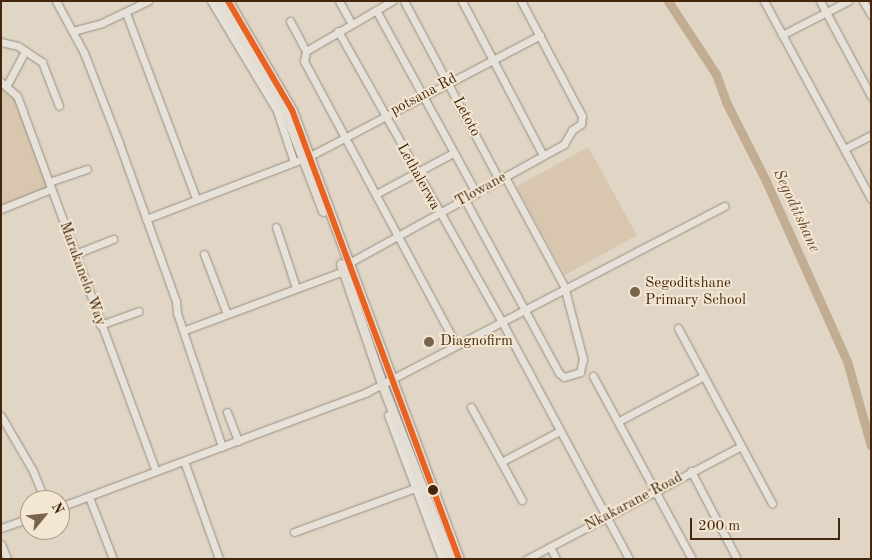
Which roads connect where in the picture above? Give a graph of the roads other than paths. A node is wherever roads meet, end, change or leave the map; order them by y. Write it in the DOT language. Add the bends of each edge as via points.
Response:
graph roads {
  1 [pos="56,1"];
  2 [pos="148,1"];
  3 [pos="211,1"];
  4 [pos="220,1"];
  5 [pos="228,1"];
  6 [pos="339,1"];
  7 [pos="392,1"];
  8 [pos="404,1"];
  9 [pos="462,1"];
  10 [pos="521,1"];
  11 [pos="764,1"];
  12 [pos="820,1"];
  13 [pos="848,1"];
  14 [pos="864,1"];
  15 [pos="376,10"];
  16 [pos="126,13"];
  17 [pos="826,13"];
  18 [pos="871,15"];
  19 [pos="290,20"];
  20 [pos="351,23"];
  21 [pos="73,31"];
  22 [pos="338,31"];
  23 [pos="540,35"];
  24 [pos="782,35"];
  25 [pos="1,42"];
  26 [pos="26,51"];
  27 [pos="306,51"];
  28 [pos="494,60"];
  29 [pos="447,82"];
  30 [pos="4,84"];
  31 [pos="422,95"];
  32 [pos="871,96"];
  33 [pos="58,106"];
  34 [pos="384,116"];
  35 [pos="871,135"];
  36 [pos="346,138"];
  37 [pos="844,149"];
  38 [pos="453,153"];
  39 [pos="543,155"];
  40 [pos="306,158"];
  41 [pos="294,162"];
  42 [pos="87,169"];
  43 [pos="415,172"];
  44 [pos="502,179"];
  45 [pos="50,186"];
  46 [pos="476,193"];
  47 [pos="376,194"];
  48 [pos="196,198"];
  49 [pos="871,199"];
  50 [pos="465,200"];
  51 [pos="724,206"];
  52 [pos="1,209"];
  53 [pos="439,214"];
  54 [pos="146,219"];
  55 [pos="276,227"];
  56 [pos="397,236"];
  57 [pos="113,239"];
  58 [pos="75,254"];
  59 [pos="204,254"];
  60 [pos="346,267"];
  61 [pos="564,286"];
  62 [pos="296,288"];
  63 [pos="526,308"];
  64 [pos="139,312"];
  65 [pos="227,314"];
  66 [pos="502,322"];
  67 [pos="100,325"];
  68 [pos="678,328"];
  69 [pos="185,330"];
  70 [pos="456,344"];
  71 [pos="593,376"];
  72 [pos="704,376"];
  73 [pos="392,380"];
  74 [pos="382,384"];
  75 [pos="471,406"];
  76 [pos="227,412"];
  77 [pos="388,415"];
  78 [pos="1,416"];
  79 [pos="618,421"];
  80 [pos="560,431"];
  81 [pos="238,441"];
  82 [pos="741,446"];
  83 [pos="222,447"];
  84 [pos="184,461"];
  85 [pos="503,461"];
  86 [pos="691,471"];
  87 [pos="156,472"];
  88 [pos="415,488"];
  89 [pos="41,490"];
  90 [pos="656,490"];
  91 [pos="89,496"];
  92 [pos="522,500"];
  93 [pos="70,503"];
  94 [pos="772,503"];
  95 [pos="606,516"];
  96 [pos="20,521"];
  97 [pos="1,528"];
  98 [pos="294,532"];
  99 [pos="1,544"];
  100 [pos="550,547"];
  101 [pos="7,559"];
  102 [pos="114,559"];
  103 [pos="219,559"];
  104 [pos="442,559"];
  105 [pos="450,559"];
  106 [pos="459,559"];
  107 [pos="527,559"];
  108 [pos="556,559"];
  109 [pos="628,559"];
  110 [pos="692,559"];
  111 [pos="737,559"];
  1 -- 21 [label="street"];
  2 -- 16 [label="street"];
  3 -- 41 [label="street" via="277,111"];
  4 -- 40 [label="main road" via="277,97"];
  5 -- 40 [label="main road" via="283,90"];
  6 -- 20 [label="street"];
  7 -- 15 [label="street"];
  8 -- 29 [label="street, Letoto"];
  9 -- 28 [label="street"];
  10 -- 23 [label="street"];
  11 -- 24 [label="street"];
  12 -- 17 [label="street"];
  13 -- 17 [label="street"];
  14 -- 18 [label="street"];
  15 -- 20 [label="street"];
  15 -- 31 [label="street"];
  16 -- 21 [label="street" via="88,29"];
  16 -- 48 [label="street"];
  17 -- 24 [label="street"];
  17 -- 32 [label="street"];
  19 -- 27 [label="street"];
  20 -- 22 [label="street"];
  21 -- 54 [label="street" via="102,98"];
  22 -- 27 [label="street"];
  22 -- 34 [label="street, Lethalerwa"];
  23 -- 28 [label="street, potsana Rd"];
  23 -- 39 [label="street, Tlowane" via="582,116 581,124 572,130 567,142"];
  24 -- 37 [label="street"];
  25 -- 26 [label="street" via="12,43"];
  26 -- 30 [label="street"];
  26 -- 33 [label="street" via="42,62"];
  27 -- 36 [label="street" via="304,61"];
  28 -- 29 [label="street, potsana Rd"];
  28 -- 39 [label="street"];
  29 -- 31 [label="street, potsana Rd"];
  29 -- 44 [label="street, Letoto"];
  30 -- 45 [label="street, Marakanelo Way" via="17,96"];
  31 -- 34 [label="street, potsana Rd"];
  31 -- 38 [label="street"];
  34 -- 36 [label="street, potsana Rd"];
  34 -- 43 [label="street, Lethalerwa"];
  35 -- 37 [label="street"];
  36 -- 40 [label="street, potsana Rd"];
  36 -- 47 [label="street"];
  37 -- 49 [label="street"];
  38 -- 43 [label="street"];
  38 -- 46 [label="street"];
  39 -- 44 [label="street, Tlowane"];
  40 -- 41 [label="street, potsana Rd"];
  40 -- 60 [label="main road"];
  41 -- 48 [label="street, potsana Rd"];
  42 -- 45 [label="street"];
  43 -- 47 [label="street"];
  43 -- 53 [label="street, Lethalerwa"];
  44 -- 46 [label="street, Tlowane"];
  44 -- 61 [label="street, Letoto"];
  45 -- 52 [label="street"];
  45 -- 58 [label="street, Marakanelo Way"];
  46 -- 50 [label="street, Tlowane"];
  47 -- 56 [label="street"];
  48 -- 54 [label="street, potsana Rd"];
  50 -- 53 [label="street, Tlowane"];
  50 -- 63 [label="street"];
  51 -- 61 [label="street"];
  53 -- 56 [label="street, Tlowane"];
  53 -- 66 [label="street, Lethalerwa"];
  54 -- 69 [label="street"];
  55 -- 62 [label="street"];
  56 -- 60 [label="street, Tlowane"];
  56 -- 70 [label="street"];
  57 -- 58 [label="street"];
  58 -- 67 [label="street, Marakanelo Way"];
  59 -- 65 [label="street"];
  60 -- 62 [label="street, Tlowane"];
  60 -- 73 [label="main road"];
  60 -- 74 [label="main road"];
  61 -- 63 [label="street"];
  61 -- 63 [label="street, Letoto" via="583,359 580,372 562,376"];
  62 -- 65 [label="street, Tlowane"];
  63 -- 66 [label="street"];
  64 -- 67 [label="street"];
  65 -- 69 [label="street, Tlowane"];
  66 -- 70 [label="street"];
  66 -- 80 [label="street, Lethalerwa"];
  67 -- 87 [label="street, Marakanelo Way"];
  68 -- 72 [label="street"];
  69 -- 83 [label="street"];
  70 -- 73 [label="street"];
  71 -- 79 [label="street"];
  72 -- 79 [label="street"];
  72 -- 82 [label="street"];
  73 -- 74 [label="street"];
  73 -- 106 [label="main road"];
  74 -- 81 [label="street"];
  74 -- 105 [label="main road"];
  75 -- 85 [label="street"];
  76 -- 81 [label="street"];
  77 -- 88 [label="street"];
  78 -- 89 [label="street"];
  79 -- 90 [label="street"];
  80 -- 85 [label="street"];
  80 -- 95 [label="street, Lethalerwa"];
  81 -- 83 [label="street"];
  82 -- 86 [label="street, Nkakarane Road"];
  82 -- 94 [label="street"];
  83 -- 84 [label="street"];
  84 -- 87 [label="street"];
  84 -- 103 [label="street"];
  85 -- 92 [label="street"];
  86 -- 90 [label="street, Nkakarane Road"];
  86 -- 111 [label="street"];
  87 -- 91 [label="street"];
  88 -- 98 [label="street"];
  88 -- 104 [label="street"];
  90 -- 95 [label="street, Nkakarane Road"];
  90 -- 110 [label="street"];
  91 -- 93 [label="street"];
  91 -- 102 [label="street"];
  95 -- 100 [label="street, Nkakarane Road"];
  95 -- 109 [label="street, Lethalerwa"];
  96 -- 97 [label="street"];
  99 -- 101 [label="street"];
  100 -- 107 [label="street, Nkakarane Road"];
  100 -- 108 [label="street"];
}
